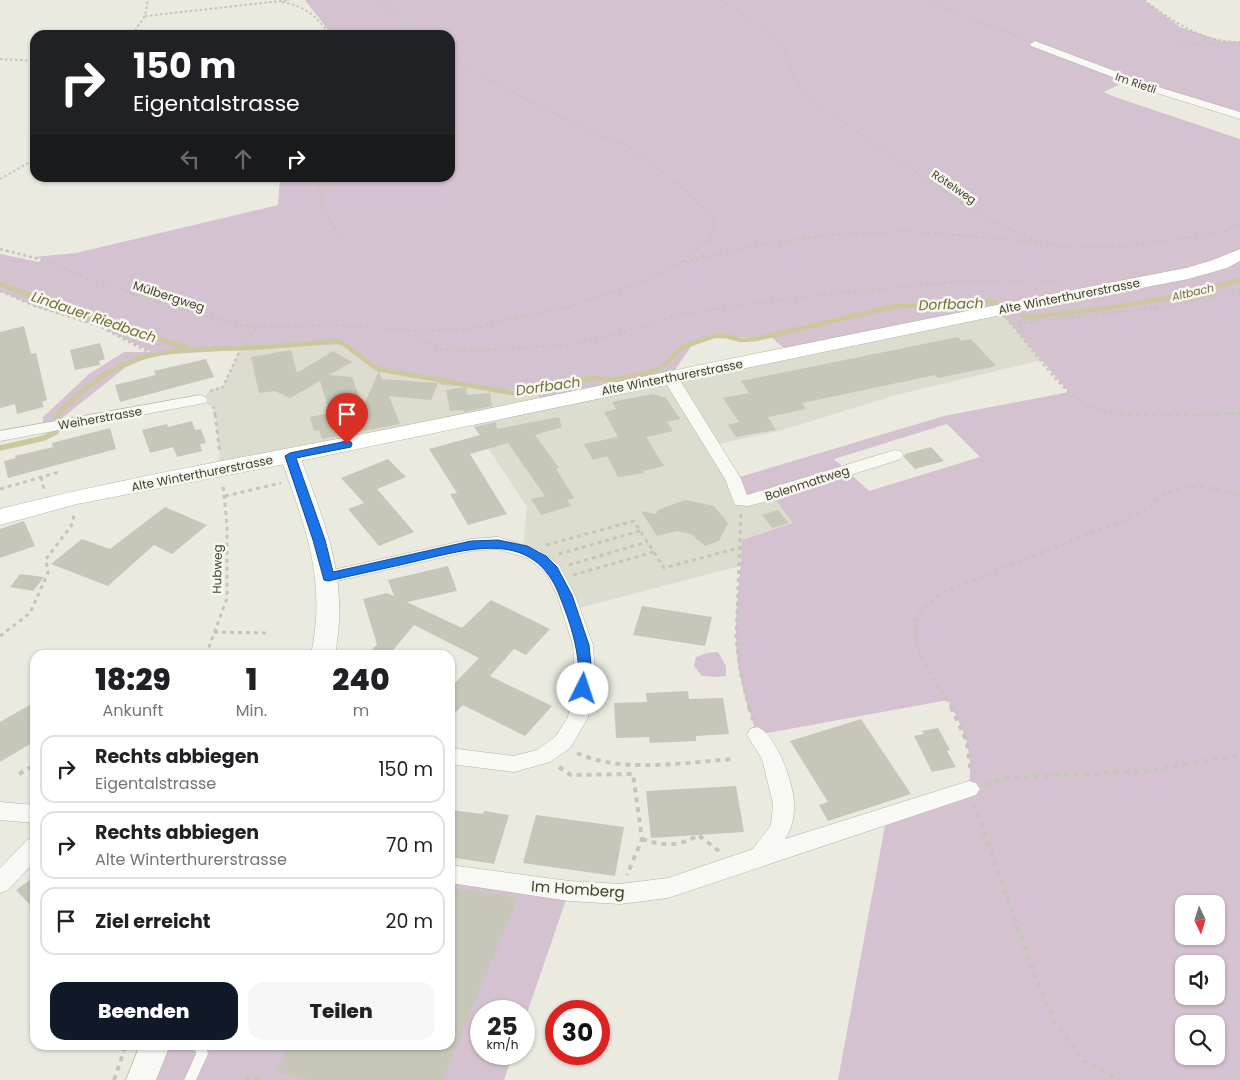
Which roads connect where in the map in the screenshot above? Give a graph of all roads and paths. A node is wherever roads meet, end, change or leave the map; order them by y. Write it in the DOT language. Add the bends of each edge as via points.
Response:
graph roads {
  1 [pos="148,0"];
  2 [pos="290,0"];
  3 [pos="380,0"];
  4 [pos="722,0"];
  5 [pos="925,0"];
  6 [pos="1144,0"];
  7 [pos="277,2"];
  8 [pos="146,16"];
  9 [pos="136,30"];
  10 [pos="326,30"];
  11 [pos="411,30"];
  12 [pos="1230,42"];
  13 [pos="1240,42"];
  14 [pos="1035,44"];
  15 [pos="1178,45"];
  16 [pos="0,59"];
  17 [pos="30,60"];
  18 [pos="455,61"];
  19 [pos="1240,116"];
  20 [pos="30,162"];
  21 [pos="0,179"];
  22 [pos="319,182"];
  23 [pos="1240,224"];
  24 [pos="340,236"];
  25 [pos="1040,242"];
  26 [pos="0,249"];
  27 [pos="1240,254"];
  28 [pos="680,263"];
  29 [pos="1063,286"];
  30 [pos="1240,290"];
  31 [pos="0,292"];
  32 [pos="996,310"];
  33 [pos="1011,324"];
  34 [pos="258,327"];
  35 [pos="409,330"];
  36 [pos="153,354"];
  37 [pos="670,377"];
  38 [pos="200,400"];
  39 [pos="1240,413"];
  40 [pos="0,436"];
  41 [pos="895,455"];
  42 [pos="290,456"];
  43 [pos="218,462"];
  44 [pos="58,472"];
  45 [pos="41,477"];
  46 [pos="222,481"];
  47 [pos="281,483"];
  48 [pos="0,489"];
  49 [pos="226,496"];
  50 [pos="1240,496"];
  51 [pos="46,497"];
  52 [pos="741,501"];
  53 [pos="77,507"];
  54 [pos="0,517"];
  55 [pos="640,531"];
  56 [pos="647,542"];
  57 [pos="742,547"];
  58 [pos="654,552"];
  59 [pos="547,565"];
  60 [pos="328,577"];
  61 [pos="214,632"];
  62 [pos="266,633"];
  63 [pos="0,636"];
  64 [pos="208,650"];
  65 [pos="324,650"];
  66 [pos="757,735"];
  67 [pos="563,742"];
  68 [pos="1240,755"];
  69 [pos="543,756"];
  70 [pos="455,757"];
  71 [pos="735,759"];
  72 [pos="30,768"];
  73 [pos="19,774"];
  74 [pos="969,789"];
  75 [pos="0,811"];
  76 [pos="30,814"];
  77 [pos="698,835"];
  78 [pos="642,839"];
  79 [pos="30,851"];
  80 [pos="761,856"];
  81 [pos="455,875"];
  82 [pos="0,882"];
  83 [pos="620,894"];
  84 [pos="124,1050"];
  85 [pos="153,1050"];
  86 [pos="201,1050"];
  87 [pos="114,1080"];
  88 [pos="140,1080"];
  89 [pos="190,1080"];
  90 [pos="246,1080"];
  91 [pos="266,1080"];
  92 [pos="1120,1080"];
  1 -- 8 [label="path"];
  2 -- 7 [label="path"];
  3 -- 11 [label="path"];
  4 -- 25 [label="path, Rötelweg" via="780,42 802,94 980,216"];
  5 -- 14 [label="path"];
  6 -- 12 [label="path" via="1180,27"];
  7 -- 8 [label="path"];
  7 -- 10 [label="path" via="311,10"];
  8 -- 9 [label="path"];
  12 -- 13 [label="path"];
  12 -- 15 [label="path"];
  14 -- 19 [label="street, Im Rietli" via="1104,72"];
  16 -- 17 [label="path"];
  18 -- 28 [label="path" via="574,124 628,146 660,169 713,216 714,234"];
  20 -- 21 [label="path"];
  22 -- 24 [label="path" via="318,196 326,217"];
  23 -- 25 [label="path, Rötelweg" via="1223,232 1130,246 1069,248"];
  25 -- 28 [label="path" via="907,231 832,235 764,244"];
  26 -- 34 [label="path, Mülbergweg" via="50,262 93,280 213,319"];
  27 -- 32 [label="main road, Alte Winterthurerstrasse" via="1204,269"];
  28 -- 35 [label="path, Mülbergweg" via="632,286 572,306 467,329"];
  29 -- 35 [label="path" via="1054,281 963,281 818,295 680,314 586,343 506,350 441,349 418,340"];
  30 -- 33 [label="path" via="1164,307"];
  31 -- 36 [label="path" via="99,326"];
  32 -- 33 [label="path"];
  32 -- 37 [label="main road, Alte Winterthurerstrasse"];
  33 -- 39 [label="path" via="1086,406 1127,415"];
  34 -- 35 [label="path, Mülbergweg" via="338,325"];
  34 -- 38 [label="path" via="240,350 223,387 212,389"];
  37 -- 42 [label="main road, Alte Winterthurerstrasse"];
  37 -- 52 [label="street" via="733,479"];
  38 -- 40 [label="street, Weiherstrasse"];
  38 -- 43 [label="path" via="214,408 220,455"];
  41 -- 52 [label="street, Bolenmattweg" via="772,495"];
  42 -- 54 [label="main road, Alte Winterthurerstrasse" via="77,497"];
  42 -- 60 [label="street"];
  44 -- 45 [label="path"];
  45 -- 48 [label="path"];
  45 -- 51 [label="path"];
  46 -- 49 [label="path, Hubweg"];
  47 -- 49 [label="path"];
  49 -- 61 [label="path, Hubweg" via="227,598"];
  50 -- 74 [label="path" via="1190,486 1171,491 1143,512 944,592 919,614 914,632 922,659 965,733 972,764"];
  52 -- 57 [label="path"];
  53 -- 63 [label="path" via="71,526 46,559 48,573 30,613"];
  55 -- 56 [label="path"];
  55 -- 59 [label="path"];
  55 -- 59 [label="path" via="634,521 542,546"];
  56 -- 58 [label="path"];
  56 -- 59 [label="path"];
  57 -- 58 [label="path" via="664,568"];
  57 -- 66 [label="path" via="736,608 737,656"];
  58 -- 59 [label="path"];
  59 -- 60 [label="street" via="523,549 498,543 471,545"];
  59 -- 67 [label="street" via="583,645 585,674 578,718"];
  60 -- 65 [label="street" via="330,610"];
  61 -- 62 [label="path"];
  61 -- 64 [label="path, Hubweg"];
  66 -- 80 [label="street" via="772,758 784,804 781,827"];
  67 -- 69 [label="street"];
  67 -- 71 [label="path" via="582,757 619,764"];
  68 -- 74 [label="path" via="1146,770 1007,778"];
  69 -- 70 [label="street" via="514,764"];
  69 -- 78 [label="path" via="571,775 633,774"];
  72 -- 73 [label="path"];
  74 -- 80 [label="street, Im Homberg"];
  74 -- 92 [label="path" via="1035,976 1055,1022 1084,1061"];
  75 -- 76 [label="street"];
  77 -- 78 [label="path" via="691,842 677,844 652,843"];
  78 -- 83 [label="path"];
  79 -- 82 [label="street"];
  80 -- 83 [label="street, Im Homberg" via="668,888"];
  81 -- 83 [label="street, Im Homberg" via="569,892"];
  84 -- 87 [label="path"];
  85 -- 88 [label="street"];
  86 -- 89 [label="lane"];
  90 -- 91 [label="path" via="249,1076"];
}
